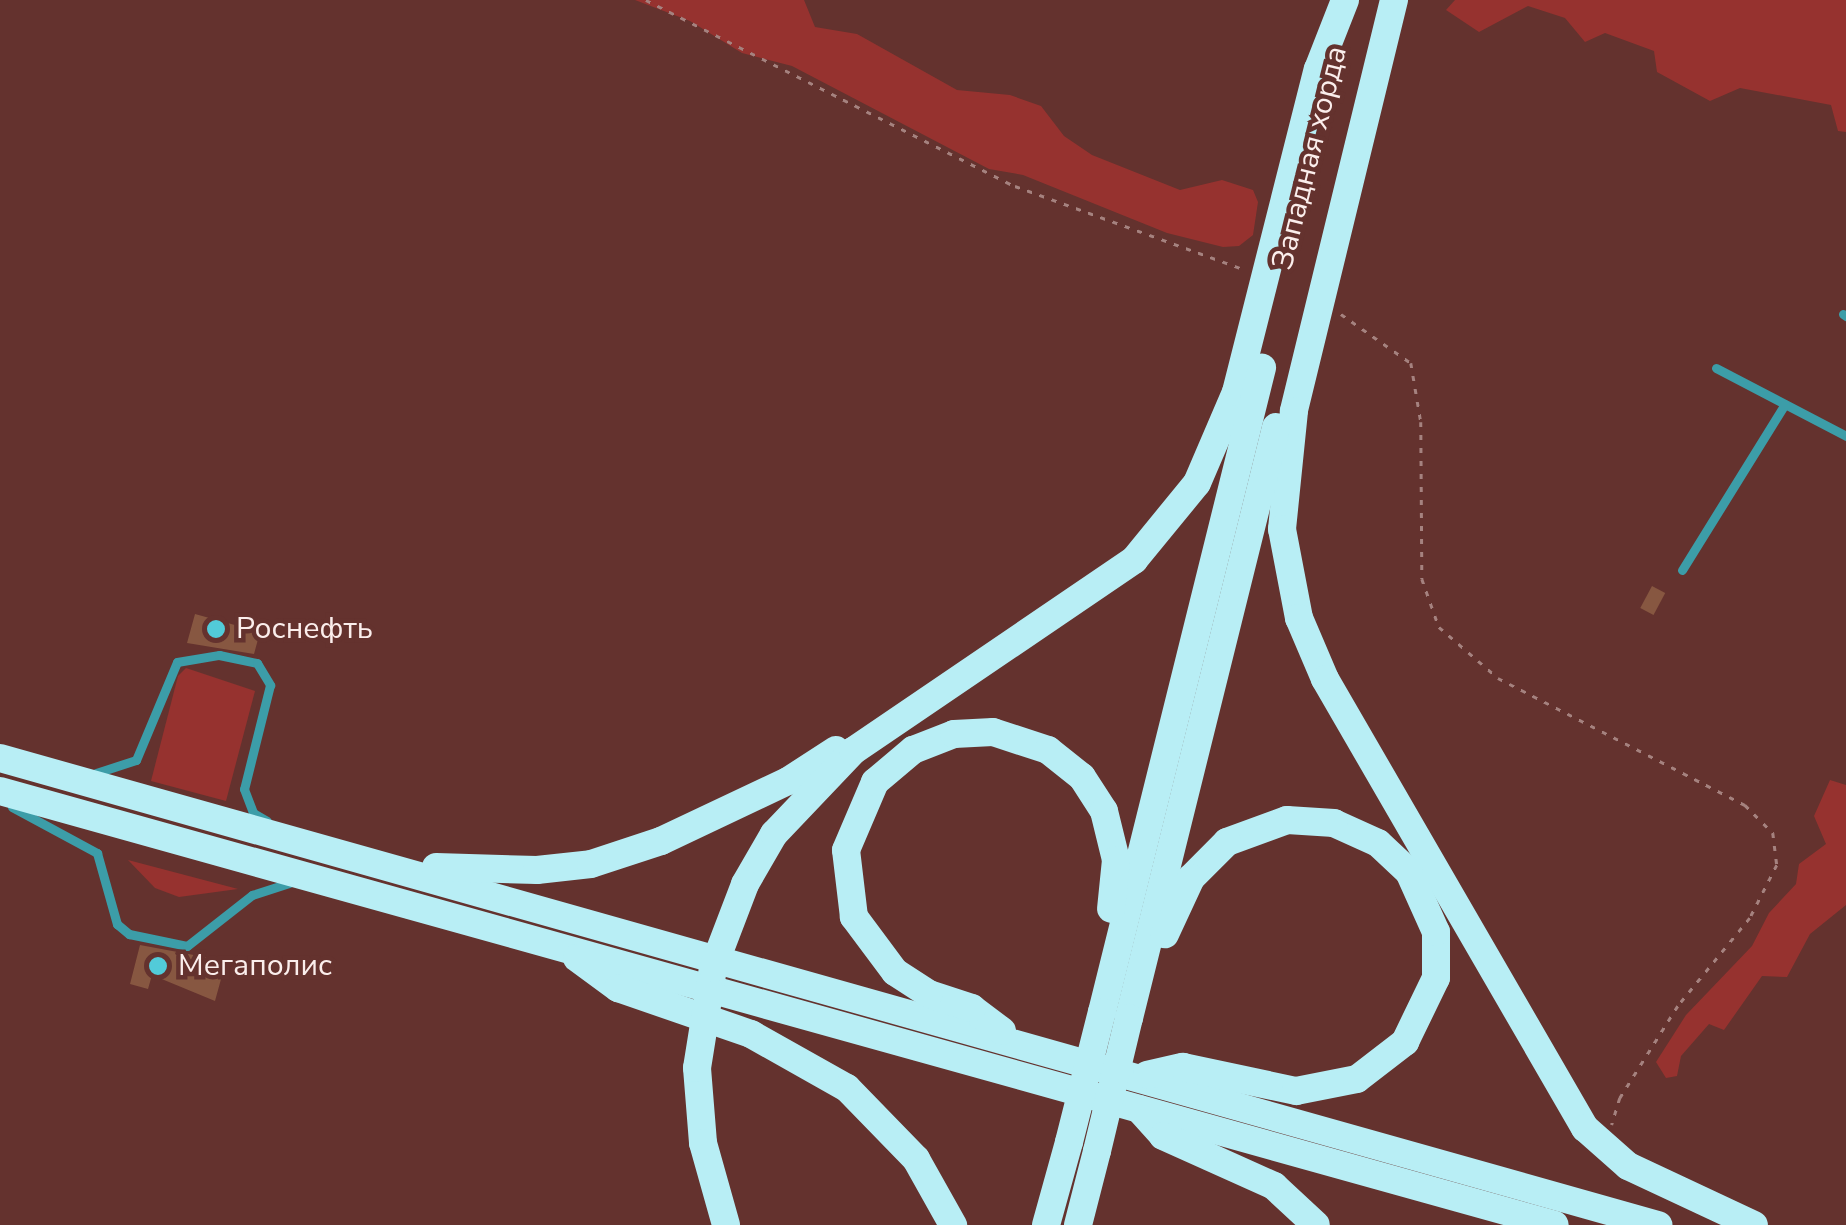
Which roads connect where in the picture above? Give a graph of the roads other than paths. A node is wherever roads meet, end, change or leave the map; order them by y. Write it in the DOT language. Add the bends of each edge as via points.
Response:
graph roads {
  1 [pos="1345,0"];
  2 [pos="1354,0"];
  3 [pos="1383,0"];
  4 [pos="1394,0"];
  5 [pos="1716,368"];
  6 [pos="1785,404"];
  7 [pos="1846,436"];
  8 [pos="1682,570"];
  9 [pos="853,751"];
  10 [pos="0,758"];
  11 [pos="32,766"];
  12 [pos="0,791"];
  13 [pos="0,801"];
  14 [pos="299,840"];
  15 [pos="390,866"];
  16 [pos="328,881"];
  17 [pos="564,948"];
  18 [pos="1116,1015"];
  19 [pos="1014,1041"];
  20 [pos="1140,1076"];
  21 [pos="1138,1108"];
  22 [pos="1095,1158"];
  23 [pos="726,1225"];
  24 [pos="953,1225"];
  25 [pos="1046,1225"];
  26 [pos="1078,1225"];
  27 [pos="1092,1225"];
  28 [pos="1316,1225"];
  29 [pos="1555,1225"];
  30 [pos="1658,1225"];
  31 [pos="1754,1225"];
  1 -- 9 [label="highway" via="1318,69 1236,392 1197,483 1134,560"];
  2 -- 18 [label="highway, Западная хорда" via="1272,325"];
  3 -- 18 [label="highway, Западная хорда"];
  4 -- 31 [label="highway" via="1294,410 1282,528 1299,618 1325,680 1585,1128 1628,1166"];
  5 -- 6 [label="lane"];
  6 -- 7 [label="lane"];
  6 -- 8 [label="lane"];
  9 -- 15 [label="highway" via="835,750 788,782 661,841 591,864 537,870"];
  9 -- 23 [label="highway, bridge" via="774,834 745,884 713,968 697,1068 703,1143"];
  10 -- 11 [label="highway"];
  11 -- 14 [label="highway"];
  11 -- 14 [label="lane" via="120,770 146,747 177,662 244,659 264,667 270,685 246,802"];
  12 -- 16 [label="highway"];
  13 -- 16 [label="lane" via="83,840 105,872 116,924 176,946 196,942 260,890"];
  14 -- 15 [label="highway"];
  15 -- 19 [label="highway"];
  16 -- 17 [label="highway"];
  17 -- 21 [label="highway"];
  17 -- 24 [label="highway" via="618,988 751,1034 847,1088 916,1159"];
  18 -- 19 [label="highway" via="1098,971 1116,860 1095,796 1067,762 1031,741 993,732 934,740 892,764 858,810 846,850 849,901 870,946 894,972 972,1008"];
  18 -- 20 [label="highway" via="1191,878 1227,842 1264,825 1312,820 1355,830 1394,856 1428,906 1438,955 1431,998 1416,1028 1375,1070 1310,1091 1249,1085 1183,1067"];
  18 -- 22 [label="highway, bridge"];
  18 -- 25 [label="highway, bridge"];
  19 -- 20 [label="highway"];
  20 -- 30 [label="highway"];
  21 -- 28 [label="highway" via="1163,1136 1274,1186"];
  21 -- 29 [label="highway"];
  22 -- 26 [label="highway"];
  22 -- 27 [label="highway"];
}
